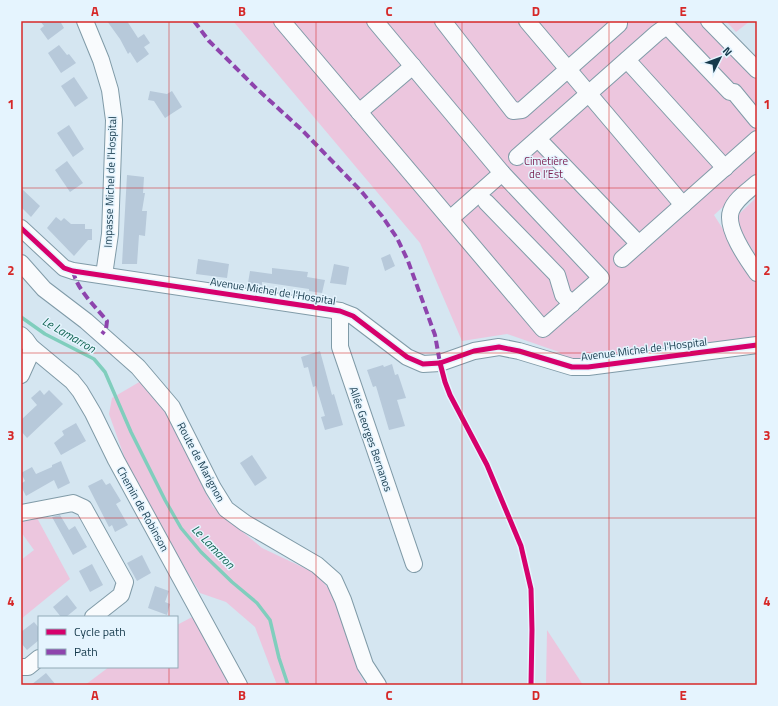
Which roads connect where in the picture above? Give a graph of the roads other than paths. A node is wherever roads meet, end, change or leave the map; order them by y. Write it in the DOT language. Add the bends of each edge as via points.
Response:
graph roads {
  1 [pos="85,21"];
  2 [pos="282,21"];
  3 [pos="375,21"];
  4 [pos="443,21"];
  5 [pos="527,21"];
  6 [pos="619,21"];
  7 [pos="709,21"];
  8 [pos="627,60"];
  9 [pos="413,66"];
  10 [pos="568,70"];
  11 [pos="757,70"];
  12 [pos="588,94"];
  13 [pos="360,112"];
  14 [pos="757,120"];
  15 [pos="538,139"];
  16 [pos="757,139"];
  17 [pos="517,157"];
  18 [pos="725,168"];
  19 [pos="502,173"];
  20 [pos="757,184"];
  21 [pos="486,202"];
  22 [pos="683,205"];
  23 [pos="450,218"];
  24 [pos="21,228"];
  25 [pos="639,244"];
  26 [pos="622,259"];
  27 [pos="21,263"];
  28 [pos="757,273"];
  29 [pos="104,275"];
  30 [pos="572,304"];
  31 [pos="340,311"];
  32 [pos="21,335"];
  33 [pos="757,345"];
  34 [pos="31,348"];
  35 [pos="21,375"];
  36 [pos="21,513"];
  37 [pos="414,564"];
  38 [pos="94,616"];
  39 [pos="38,659"];
  40 [pos="21,667"];
  41 [pos="239,685"];
  42 [pos="378,685"];
  1 -- 29 [label="street, Impasse Michel de l'Hospital" via="110,90 114,120 110,234"];
  2 -- 13 [label="street"];
  3 -- 9 [label="street"];
  4 -- 10 [label="street" via="513,111 522,110"];
  5 -- 10 [label="street"];
  6 -- 10 [label="street" via="619,24"];
  7 -- 11 [label="street"];
  8 -- 12 [label="street"];
  8 -- 14 [label="street" via="657,33 669,28 730,92 734,92 740,98"];
  8 -- 18 [label="street"];
  9 -- 13 [label="street"];
  9 -- 19 [label="street"];
  10 -- 12 [label="street"];
  12 -- 15 [label="street"];
  12 -- 22 [label="street"];
  13 -- 23 [label="street"];
  15 -- 17 [label="street"];
  15 -- 25 [label="street"];
  16 -- 18 [label="street"];
  18 -- 22 [label="street"];
  19 -- 23 [label="street"];
  19 -- 30 [label="street" via="601,278"];
  20 -- 28 [label="street" via="738,200 731,210 729,219 732,231"];
  21 -- 30 [label="street" via="557,275 563,295"];
  22 -- 25 [label="street"];
  23 -- 30 [label="street" via="543,329"];
  24 -- 29 [label="street, Avenue Michel de l'Hospital" via="64,268"];
  25 -- 26 [label="street"];
  27 -- 42 [label="street, Route de Marignon" via="44,289 86,321 138,367 172,406 226,509 317,565 334,580 365,665"];
  29 -- 31 [label="street, Avenue Michel de l'Hospital"];
  31 -- 33 [label="street, Avenue Michel de l'Hospital" via="353,316 407,357 423,364 440,363 474,351 499,347 572,367 588,367"];
  31 -- 37 [label="street, Allée Georges Bernanos" via="340,347"];
  32 -- 34 [label="street, Chemin de Robinson"];
  34 -- 35 [label="street"];
  34 -- 41 [label="street, Chemin de Robinson" via="72,381 80,391"];
  36 -- 38 [label="street" via="73,503 84,508 125,582 121,596"];
  39 -- 40 [label="street" via="28,667"];
}
